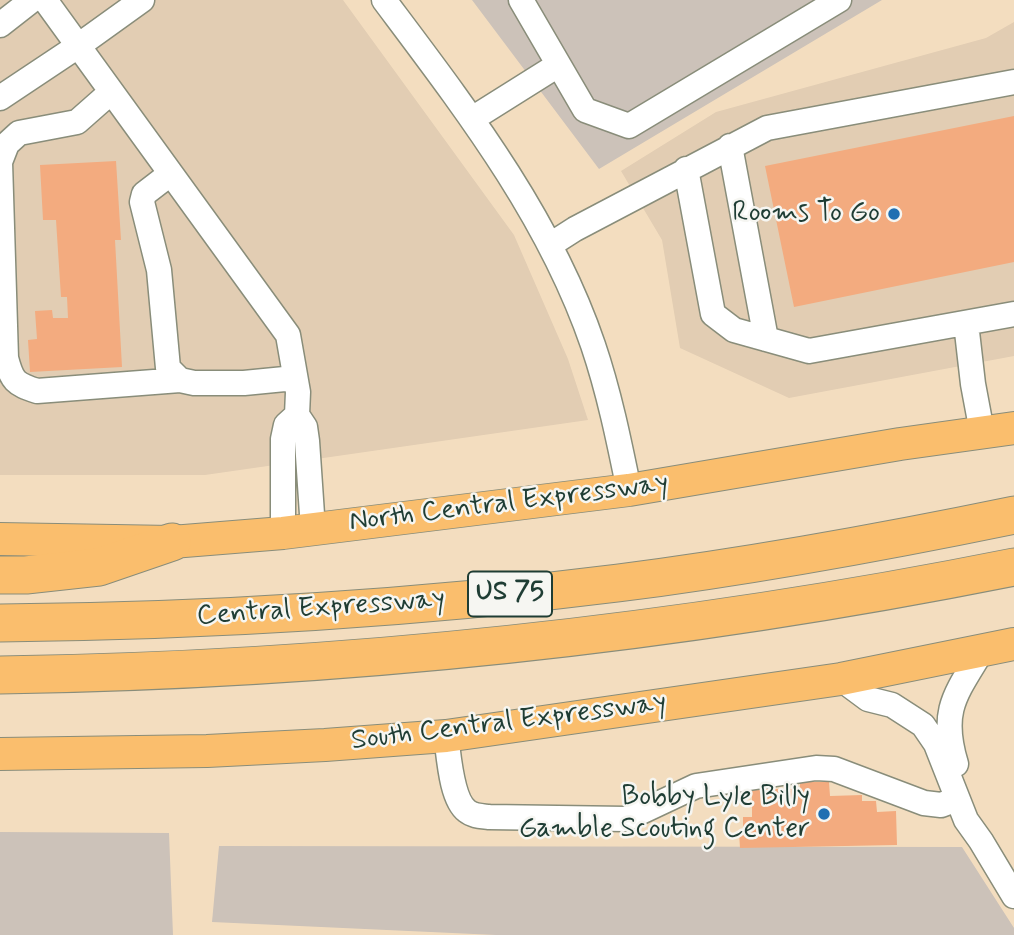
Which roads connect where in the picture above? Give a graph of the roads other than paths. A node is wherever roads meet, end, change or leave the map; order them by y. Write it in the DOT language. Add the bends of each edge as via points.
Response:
graph roads {
  1 [pos="33,0"];
  2 [pos="45,0"];
  3 [pos="142,0"];
  4 [pos="384,0"];
  5 [pos="521,0"];
  6 [pos="839,0"];
  7 [pos="0,25"];
  8 [pos="78,46"];
  9 [pos="558,65"];
  10 [pos="1014,82"];
  11 [pos="111,92"];
  12 [pos="0,98"];
  13 [pos="472,119"];
  14 [pos="730,146"];
  15 [pos="686,169"];
  16 [pos="170,174"];
  17 [pos="550,245"];
  18 [pos="1014,314"];
  19 [pos="966,323"];
  20 [pos="766,339"];
  21 [pos="295,378"];
  22 [pos="180,380"];
  23 [pos="1014,428"];
  24 [pos="982,432"];
  25 [pos="629,490"];
  26 [pos="1014,515"];
  27 [pos="298,531"];
  28 [pos="0,540"];
  29 [pos="172,542"];
  30 [pos="1014,567"];
  31 [pos="0,575"];
  32 [pos="0,624"];
  33 [pos="1014,645"];
  34 [pos="981,652"];
  35 [pos="0,675"];
  36 [pos="841,679"];
  37 [pos="446,736"];
  38 [pos="0,754"];
  39 [pos="957,799"];
  40 [pos="981,841"];
  41 [pos="1014,896"];
  1 -- 7 [label="street"];
  2 -- 8 [label="street"];
  3 -- 8 [label="street"];
  4 -- 13 [label="street"];
  5 -- 9 [label="street"];
  6 -- 9 [label="street" via="629,126 585,110"];
  8 -- 11 [label="street"];
  8 -- 12 [label="street"];
  9 -- 13 [label="street"];
  10 -- 14 [label="street" via="767,128"];
  11 -- 16 [label="street"];
  11 -- 22 [label="street" via="77,122 19,133 7,144 0,162 10,375 18,385 37,391"];
  13 -- 17 [label="street"];
  14 -- 15 [label="street"];
  14 -- 20 [label="street"];
  15 -- 17 [label="street"];
  15 -- 20 [label="street" via="713,314 734,330"];
  16 -- 21 [label="street" via="288,335"];
  16 -- 22 [label="street" via="144,194 142,202 159,270 168,368"];
  17 -- 25 [label="street" via="594,346"];
  18 -- 19 [label="street"];
  19 -- 20 [label="street" via="809,351"];
  19 -- 24 [label="street"];
  21 -- 22 [label="street" via="244,383"];
  21 -- 27 [label="street" via="297,415 307,441"];
  23 -- 24 [label="main road, North Central Expressway"];
  24 -- 25 [label="main road, North Central Expressway"];
  25 -- 27 [label="main road, North Central Expressway"];
  26 -- 32 [label="highway, Central Expressway / US 75" via="796,556 618,583 263,616"];
  27 -- 29 [label="main road, North Central Expressway"];
  28 -- 29 [label="main road, North Central Expressway"];
  29 -- 31 [label="highway" via="99,567"];
  30 -- 35 [label="highway, Central Expressway / US 75" via="792,607 522,644 287,664"];
  33 -- 34 [label="main road, South Central Expressway"];
  34 -- 36 [label="main road, South Central Expressway"];
  34 -- 40 [label="street" via="951,704 948,723"];
  36 -- 37 [label="main road, South Central Expressway"];
  36 -- 39 [label="street" via="868,699 892,705 923,725 936,744"];
  37 -- 38 [label="main road, South Central Expressway" via="325,746"];
  37 -- 39 [label="street" via="458,800 465,810 489,817 626,819 696,786 816,768 834,769 924,803 941,805"];
  39 -- 40 [label="street"];
  40 -- 41 [label="street"];
}
